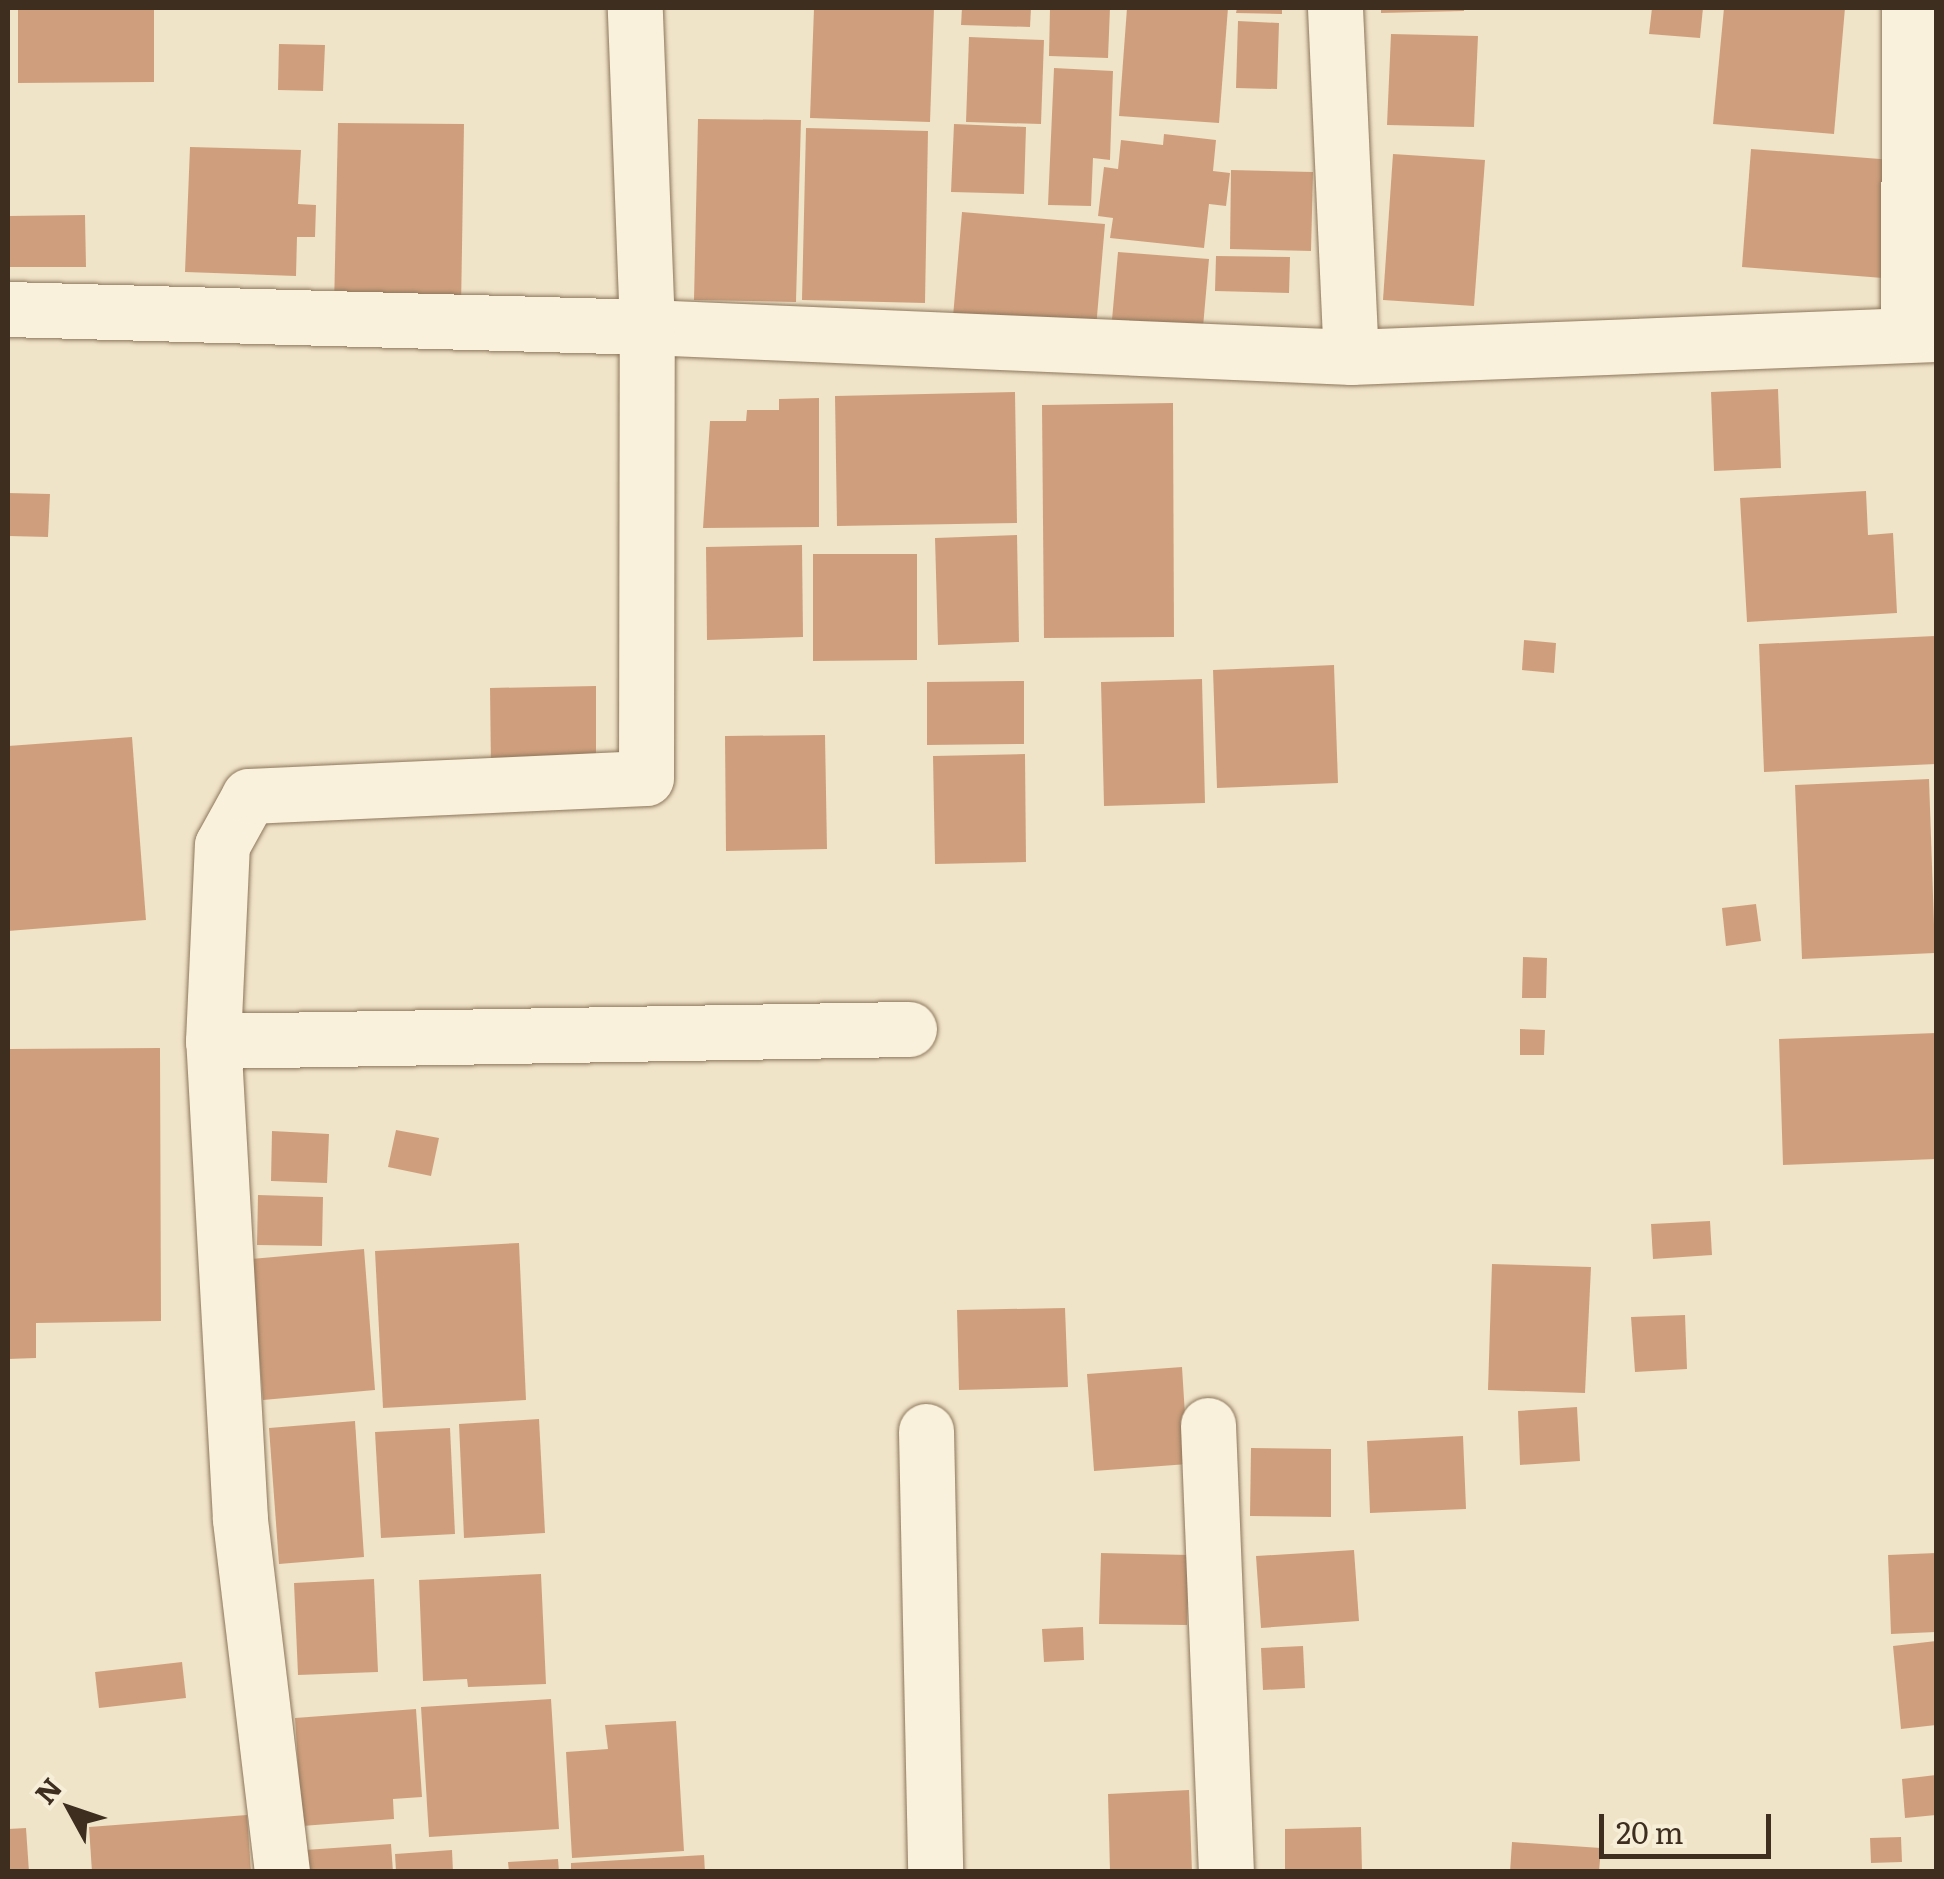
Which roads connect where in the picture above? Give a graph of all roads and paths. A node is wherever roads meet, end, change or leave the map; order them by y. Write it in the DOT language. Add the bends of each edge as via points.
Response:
graph roads {
  1 [pos="635,8"];
  2 [pos="1336,8"];
  3 [pos="1908,8"];
  4 [pos="8,309"];
  5 [pos="646,326"];
  6 [pos="1922,333"];
  7 [pos="1351,358"];
  8 [pos="909,1028"];
  9 [pos="214,1041"];
  10 [pos="1208,1425"];
  11 [pos="926,1431"];
  12 [pos="282,1872"];
  13 [pos="935,1872"];
  14 [pos="1226,1872"];
  1 -- 5 [label="street"];
  2 -- 7 [label="street"];
  3 -- 6 [label="street"];
  4 -- 5 [label="street"];
  5 -- 7 [label="street"];
  5 -- 9 [label="street" via="646,778 249,796 222,845"];
  6 -- 7 [label="street"];
  8 -- 9 [label="street"];
  9 -- 12 [label="street" via="240,1519"];
  10 -- 14 [label="street"];
  11 -- 13 [label="street"];
}
